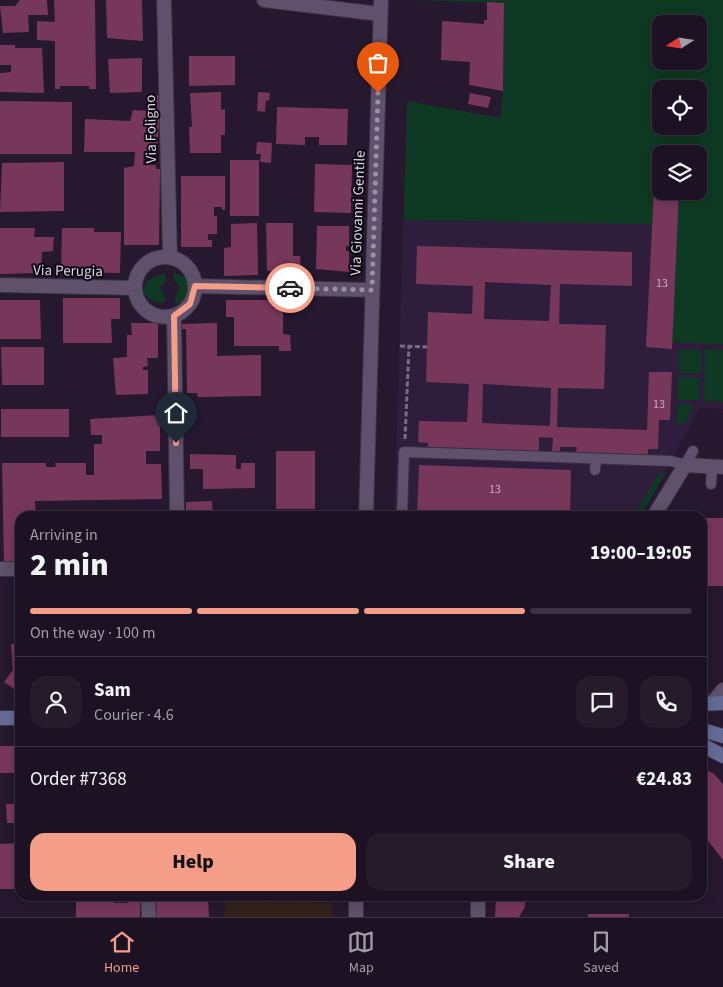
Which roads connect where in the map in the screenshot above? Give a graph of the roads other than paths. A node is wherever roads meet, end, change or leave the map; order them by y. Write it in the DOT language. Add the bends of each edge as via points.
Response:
graph roads {
  1 [pos="164,0"];
  2 [pos="264,0"];
  3 [pos="381,7"];
  4 [pos="170,257"];
  5 [pos="0,285"];
  6 [pos="195,286"];
  7 [pos="134,288"];
  8 [pos="372,290"];
  9 [pos="174,316"];
  10 [pos="693,451"];
  11 [pos="596,459"];
  12 [pos="685,465"];
  13 [pos="718,467"];
  14 [pos="595,470"];
  15 [pos="711,484"];
  16 [pos="177,511"];
  17 [pos="366,511"];
  18 [pos="402,511"];
  19 [pos="657,511"];
  20 [pos="0,569"];
  21 [pos="15,569"];
  22 [pos="723,690"];
  23 [pos="713,703"];
  24 [pos="0,718"];
  25 [pos="15,718"];
  26 [pos="707,731"];
  27 [pos="723,736"];
  28 [pos="707,748"];
  29 [pos="723,756"];
  30 [pos="148,901"];
  31 [pos="356,901"];
  32 [pos="478,901"];
  33 [pos="149,917"];
  34 [pos="356,917"];
  35 [pos="478,917"];
  1 -- 4 [label="street, Via Foligno"];
  2 -- 3 [label="street"];
  3 -- 8 [label="street, Via Giovanni Gentile"];
  4 -- 6 [label="street" via="187,266"];
  4 -- 7 [label="street" via="160,256 144,264"];
  5 -- 7 [label="street, Via Perugia"];
  6 -- 8 [label="street"];
  6 -- 9 [label="street" via="190,304"];
  7 -- 9 [label="street" via="136,297 148,312 156,316"];
  8 -- 17 [label="street, Via Giovanni Gentile"];
  9 -- 16 [label="street"];
  10 -- 12 [label="lane"];
  11 -- 12 [label="lane" via="648,466 671,461"];
  11 -- 14 [label="lane"];
  11 -- 18 [label="lane" via="404,452"];
  12 -- 13 [label="street"];
  12 -- 19 [label="street"];
  13 -- 15 [label="lane"];
  20 -- 21 [label="street"];
  22 -- 23 [label="street"];
  24 -- 25 [label="main road"];
  26 -- 27 [label="main road"];
  28 -- 29 [label="main road"];
  30 -- 33 [label="street"];
  31 -- 34 [label="street"];
  32 -- 35 [label="street"];
}
